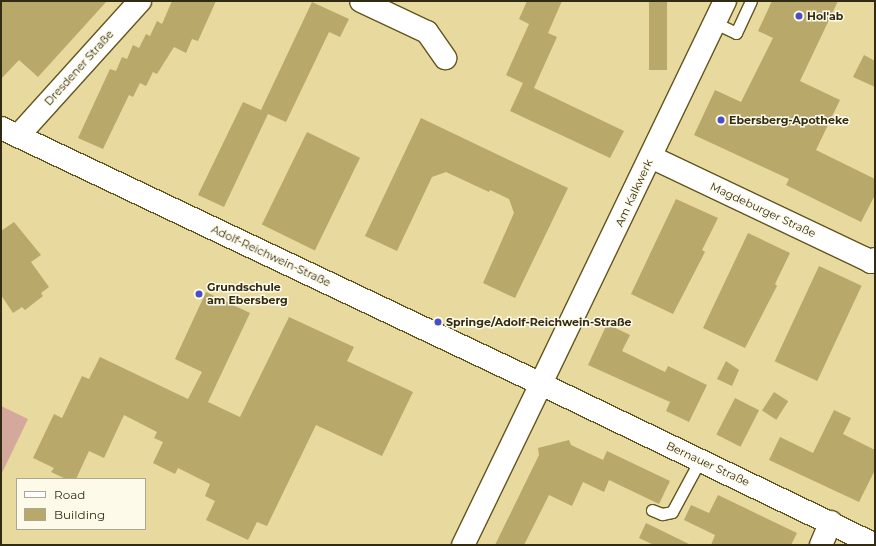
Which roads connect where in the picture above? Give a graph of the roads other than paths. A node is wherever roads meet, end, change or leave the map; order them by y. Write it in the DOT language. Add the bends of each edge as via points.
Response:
graph roads {
  1 [pos="361,1"];
  2 [pos="725,1"];
  3 [pos="751,1"];
  4 [pos="138,2"];
  5 [pos="715,23"];
  6 [pos="445,58"];
  7 [pos="9,132"];
  8 [pos="651,157"];
  9 [pos="875,259"];
  10 [pos="541,384"];
  11 [pos="700,460"];
  12 [pos="652,510"];
  13 [pos="831,522"];
  14 [pos="463,545"];
  15 [pos="820,545"];
  16 [pos="875,545"];
  1 -- 6 [label="street" via="426,32"];
  2 -- 5 [label="street, Am Kalkwerk"];
  3 -- 5 [label="lane" via="736,32"];
  4 -- 7 [label="street, Dresdener Straße"];
  5 -- 8 [label="street, Am Kalkwerk"];
  7 -- 10 [label="street, Adolf-Reichwein-Straße"];
  8 -- 9 [label="street, Magdeburger Straße" via="871,262"];
  8 -- 10 [label="street, Am Kalkwerk"];
  10 -- 11 [label="street, Bernauer Straße"];
  10 -- 14 [label="street, Am Kalkwerk"];
  11 -- 12 [label="lane" via="672,512 662,514"];
  11 -- 13 [label="street, Bernauer Straße"];
  13 -- 15 [label="street"];
  13 -- 16 [label="street, Bernauer Straße"];
}
